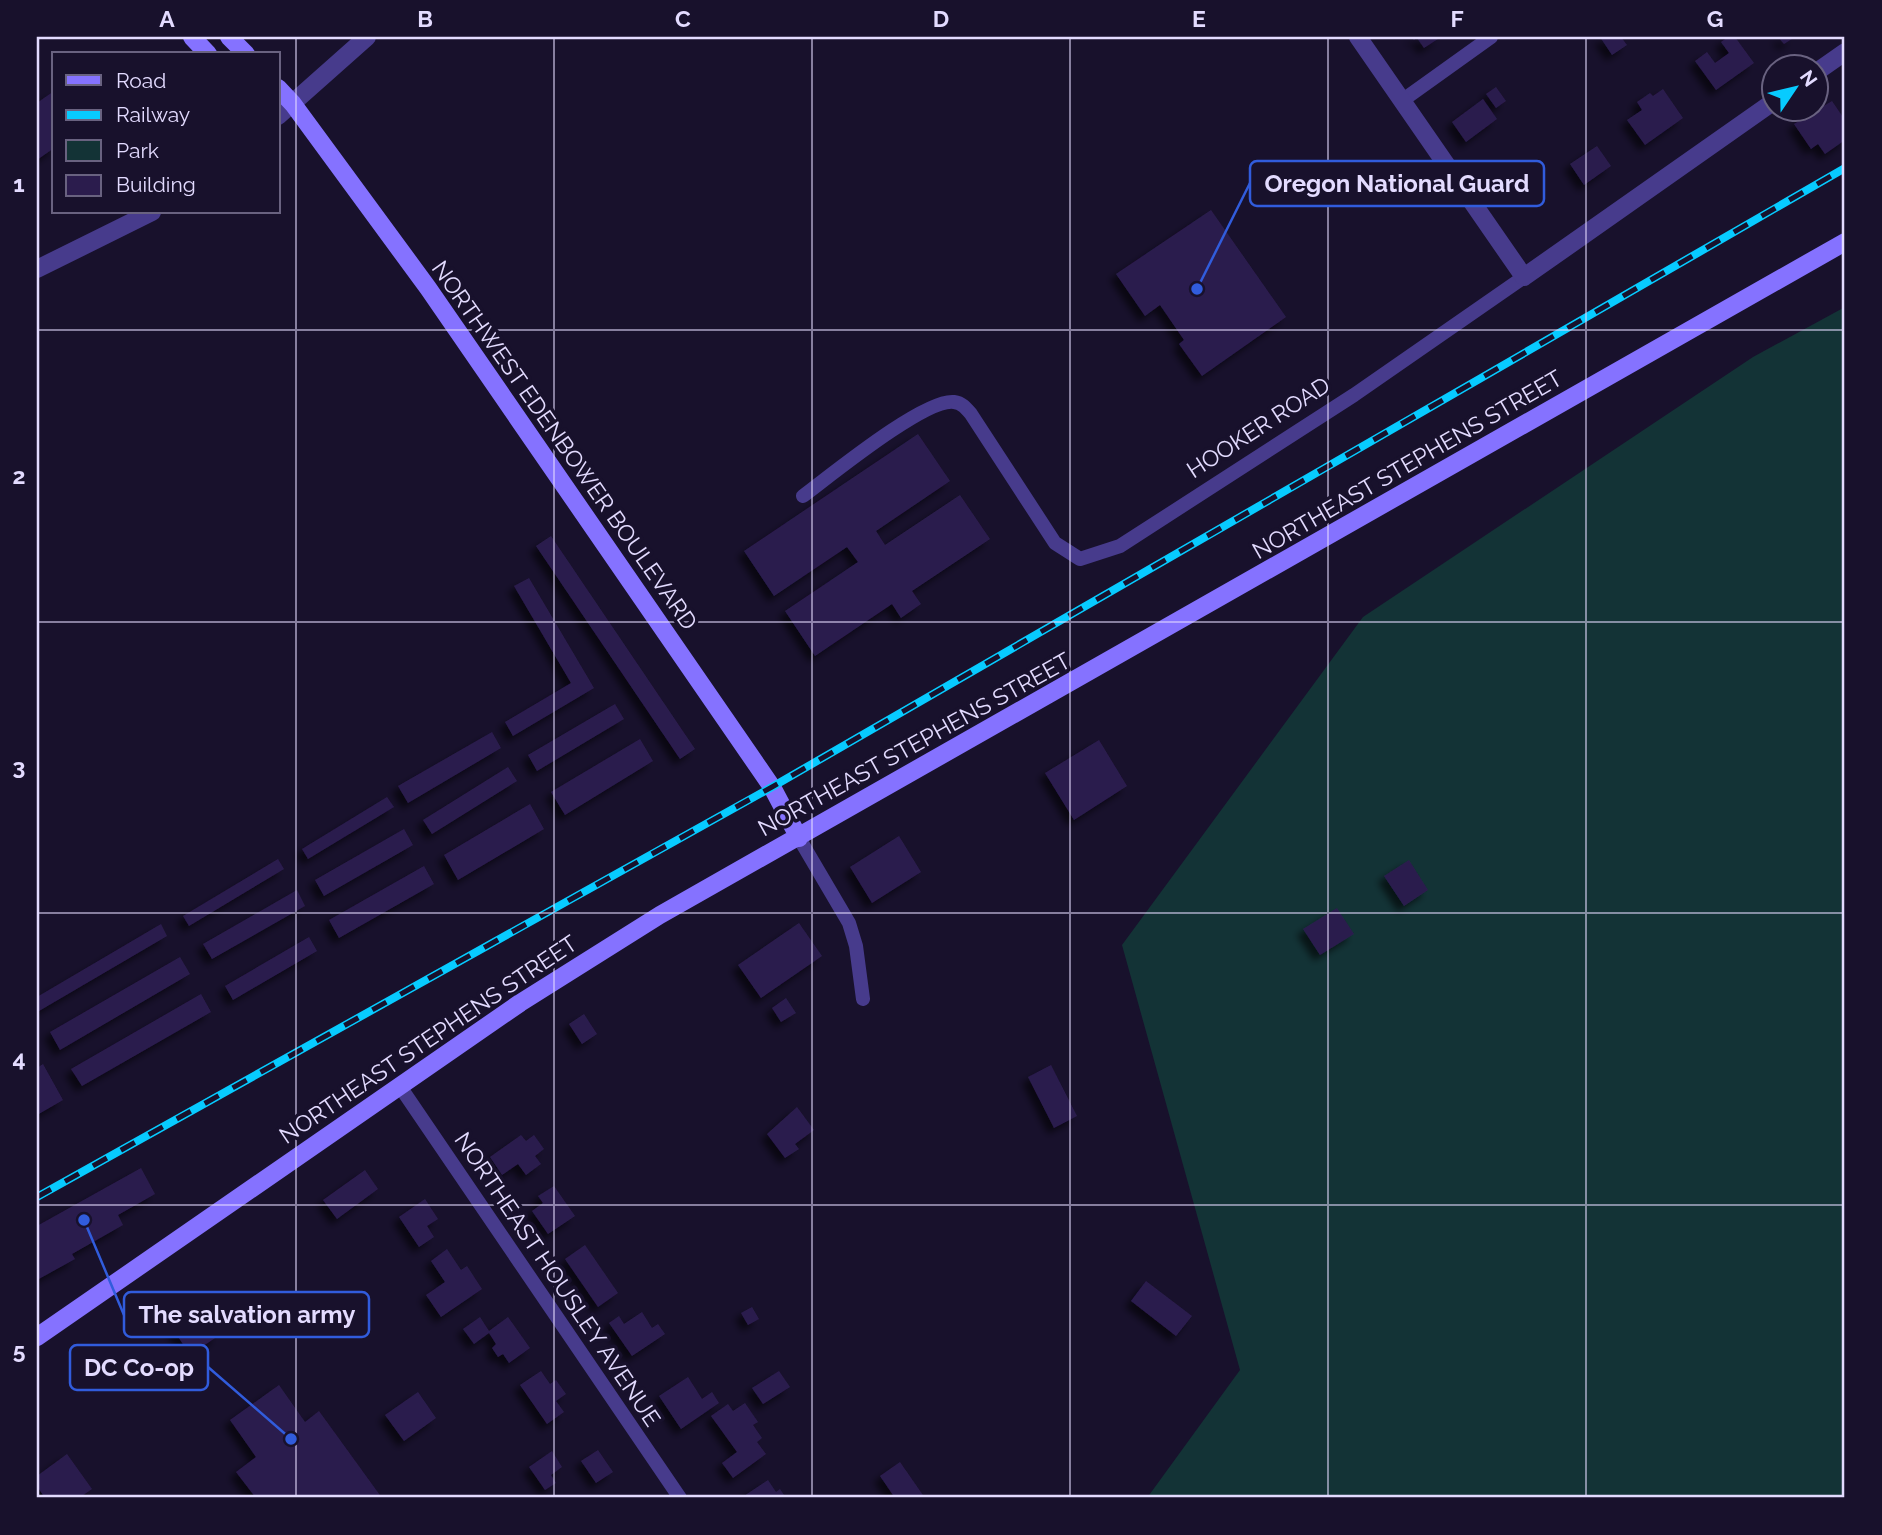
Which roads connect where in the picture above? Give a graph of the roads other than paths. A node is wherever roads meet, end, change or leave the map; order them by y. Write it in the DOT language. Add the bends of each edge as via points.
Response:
graph roads {
  1 [pos="192,37"];
  2 [pos="229,37"];
  3 [pos="367,37"];
  4 [pos="1358,37"];
  5 [pos="1492,37"];
  6 [pos="206,52"];
  7 [pos="244,52"];
  8 [pos="1845,52"];
  9 [pos="1829,63"];
  10 [pos="280,90"];
  11 [pos="1403,100"];
  12 [pos="293,104"];
  13 [pos="1759,112"];
  14 [pos="280,115"];
  15 [pos="148,214"];
  16 [pos="1845,242"];
  17 [pos="37,269"];
  18 [pos="1524,277"];
  19 [pos="803,496"];
  20 [pos="799,838"];
  21 [pos="863,999"];
  22 [pos="399,1085"];
  23 [pos="37,1337"];
  24 [pos="680,1498"];
  1 -- 6 [label="main road"];
  2 -- 7 [label="main road"];
  3 -- 12 [label="street"];
  4 -- 11 [label="street"];
  5 -- 11 [label="street"];
  8 -- 9 [label="street"];
  10 -- 12 [label="main road, NORTHWEST EDENBOWER BOULEVARD"];
  11 -- 18 [label="street"];
  12 -- 14 [label="street"];
  12 -- 20 [label="main road, NORTHWEST EDENBOWER BOULEVARD" via="481,364 772,787"];
  13 -- 18 [label="street, HOOKER ROAD"];
  15 -- 17 [label="street"];
  16 -- 20 [label="main road, NORTHEAST STEPHENS STREET"];
  18 -- 19 [label="street, HOOKER ROAD" via="1354,395 1098,555 1080,559 1055,543 971,414 952,401 923,410"];
  20 -- 21 [label="street" via="849,923"];
  20 -- 22 [label="main road, NORTHEAST STEPHENS STREET" via="660,915"];
  22 -- 23 [label="main road, NORTHEAST STEPHENS STREET"];
  22 -- 24 [label="street, NORTHEAST HOUSLEY AVENUE"];
}
